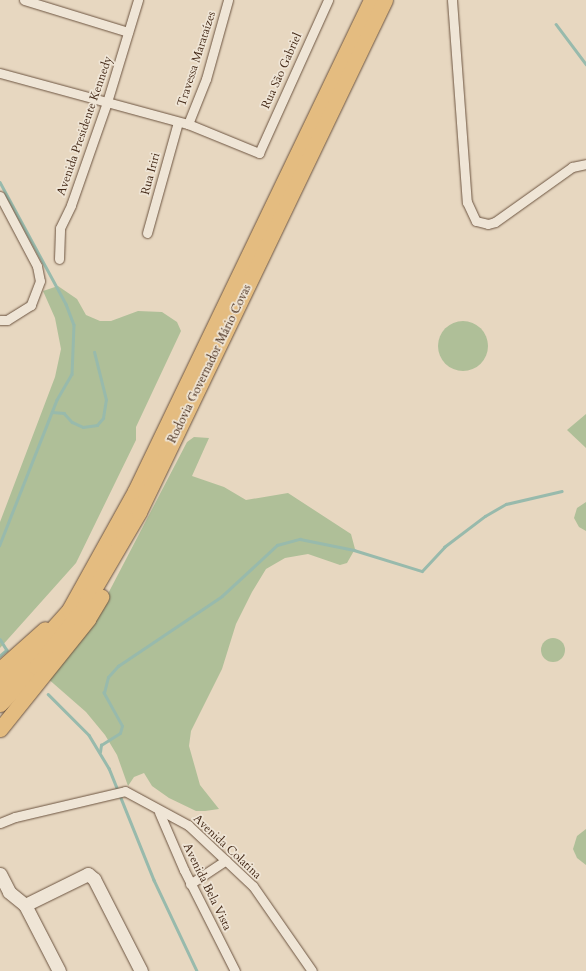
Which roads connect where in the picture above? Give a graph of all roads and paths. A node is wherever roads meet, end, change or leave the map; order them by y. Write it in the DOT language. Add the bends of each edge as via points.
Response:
graph roads {
  1 [pos="24,0"];
  2 [pos="138,0"];
  3 [pos="228,0"];
  4 [pos="328,0"];
  5 [pos="371,0"];
  6 [pos="385,0"];
  7 [pos="452,0"];
  8 [pos="128,32"];
  9 [pos="0,73"];
  10 [pos="107,102"];
  11 [pos="178,122"];
  12 [pos="188,124"];
  13 [pos="586,164"];
  14 [pos="0,196"];
  15 [pos="147,233"];
  16 [pos="59,259"];
  17 [pos="0,320"];
  18 [pos="32,662"];
  19 [pos="7,687"];
  20 [pos="0,704"];
  21 [pos="0,729"];
  22 [pos="159,812"];
  23 [pos="0,823"];
  24 [pos="226,860"];
  25 [pos="0,874"];
  26 [pos="190,884"];
  27 [pos="4,889"];
  28 [pos="25,905"];
  29 [pos="59,971"];
  30 [pos="141,971"];
  31 [pos="235,971"];
  32 [pos="312,971"];
  1 -- 8 [label="street"];
  2 -- 8 [label="street, Avenida Presidente Kennedy"];
  3 -- 12 [label="street, Travessa Marataízes" via="206,79"];
  4 -- 12 [label="street, Rua São Gabriel" via="259,153"];
  5 -- 18 [label="main road, Rodovia Governador Mário Covas" via="135,491 69,610"];
  6 -- 18 [label="main road, Rodovia Governador Mário Covas" via="139,512 83,608"];
  7 -- 13 [label="street" via="467,202 476,221 488,224 495,222 572,167"];
  8 -- 10 [label="street, Avenida Presidente Kennedy"];
  9 -- 10 [label="street"];
  10 -- 11 [label="street"];
  10 -- 16 [label="street, Avenida Presidente Kennedy" via="71,205 60,228"];
  11 -- 12 [label="street"];
  11 -- 15 [label="street, Rua Iriri"];
  14 -- 17 [label="street" via="37,266 40,282 32,305 7,320"];
  18 -- 19 [label="main road, Rodovia Governador Mário Covas"];
  18 -- 19 [label="main road"];
  19 -- 20 [label="main road, Rodovia Governador Mário Covas"];
  19 -- 21 [label="main road"];
  22 -- 23 [label="street, Avenida Colatina" via="125,792 15,817"];
  22 -- 24 [label="street, Avenida Colatina" via="188,825"];
  22 -- 26 [label="street, Avenida Bela Vista"];
  24 -- 26 [label="street"];
  24 -- 32 [label="street, Avenida Colatina" via="253,886"];
  25 -- 27 [label="street"];
  26 -- 31 [label="street, Avenida Bela Vista"];
  27 -- 28 [label="street"];
  28 -- 29 [label="street"];
  28 -- 30 [label="street" via="88,874 94,879"];
}
